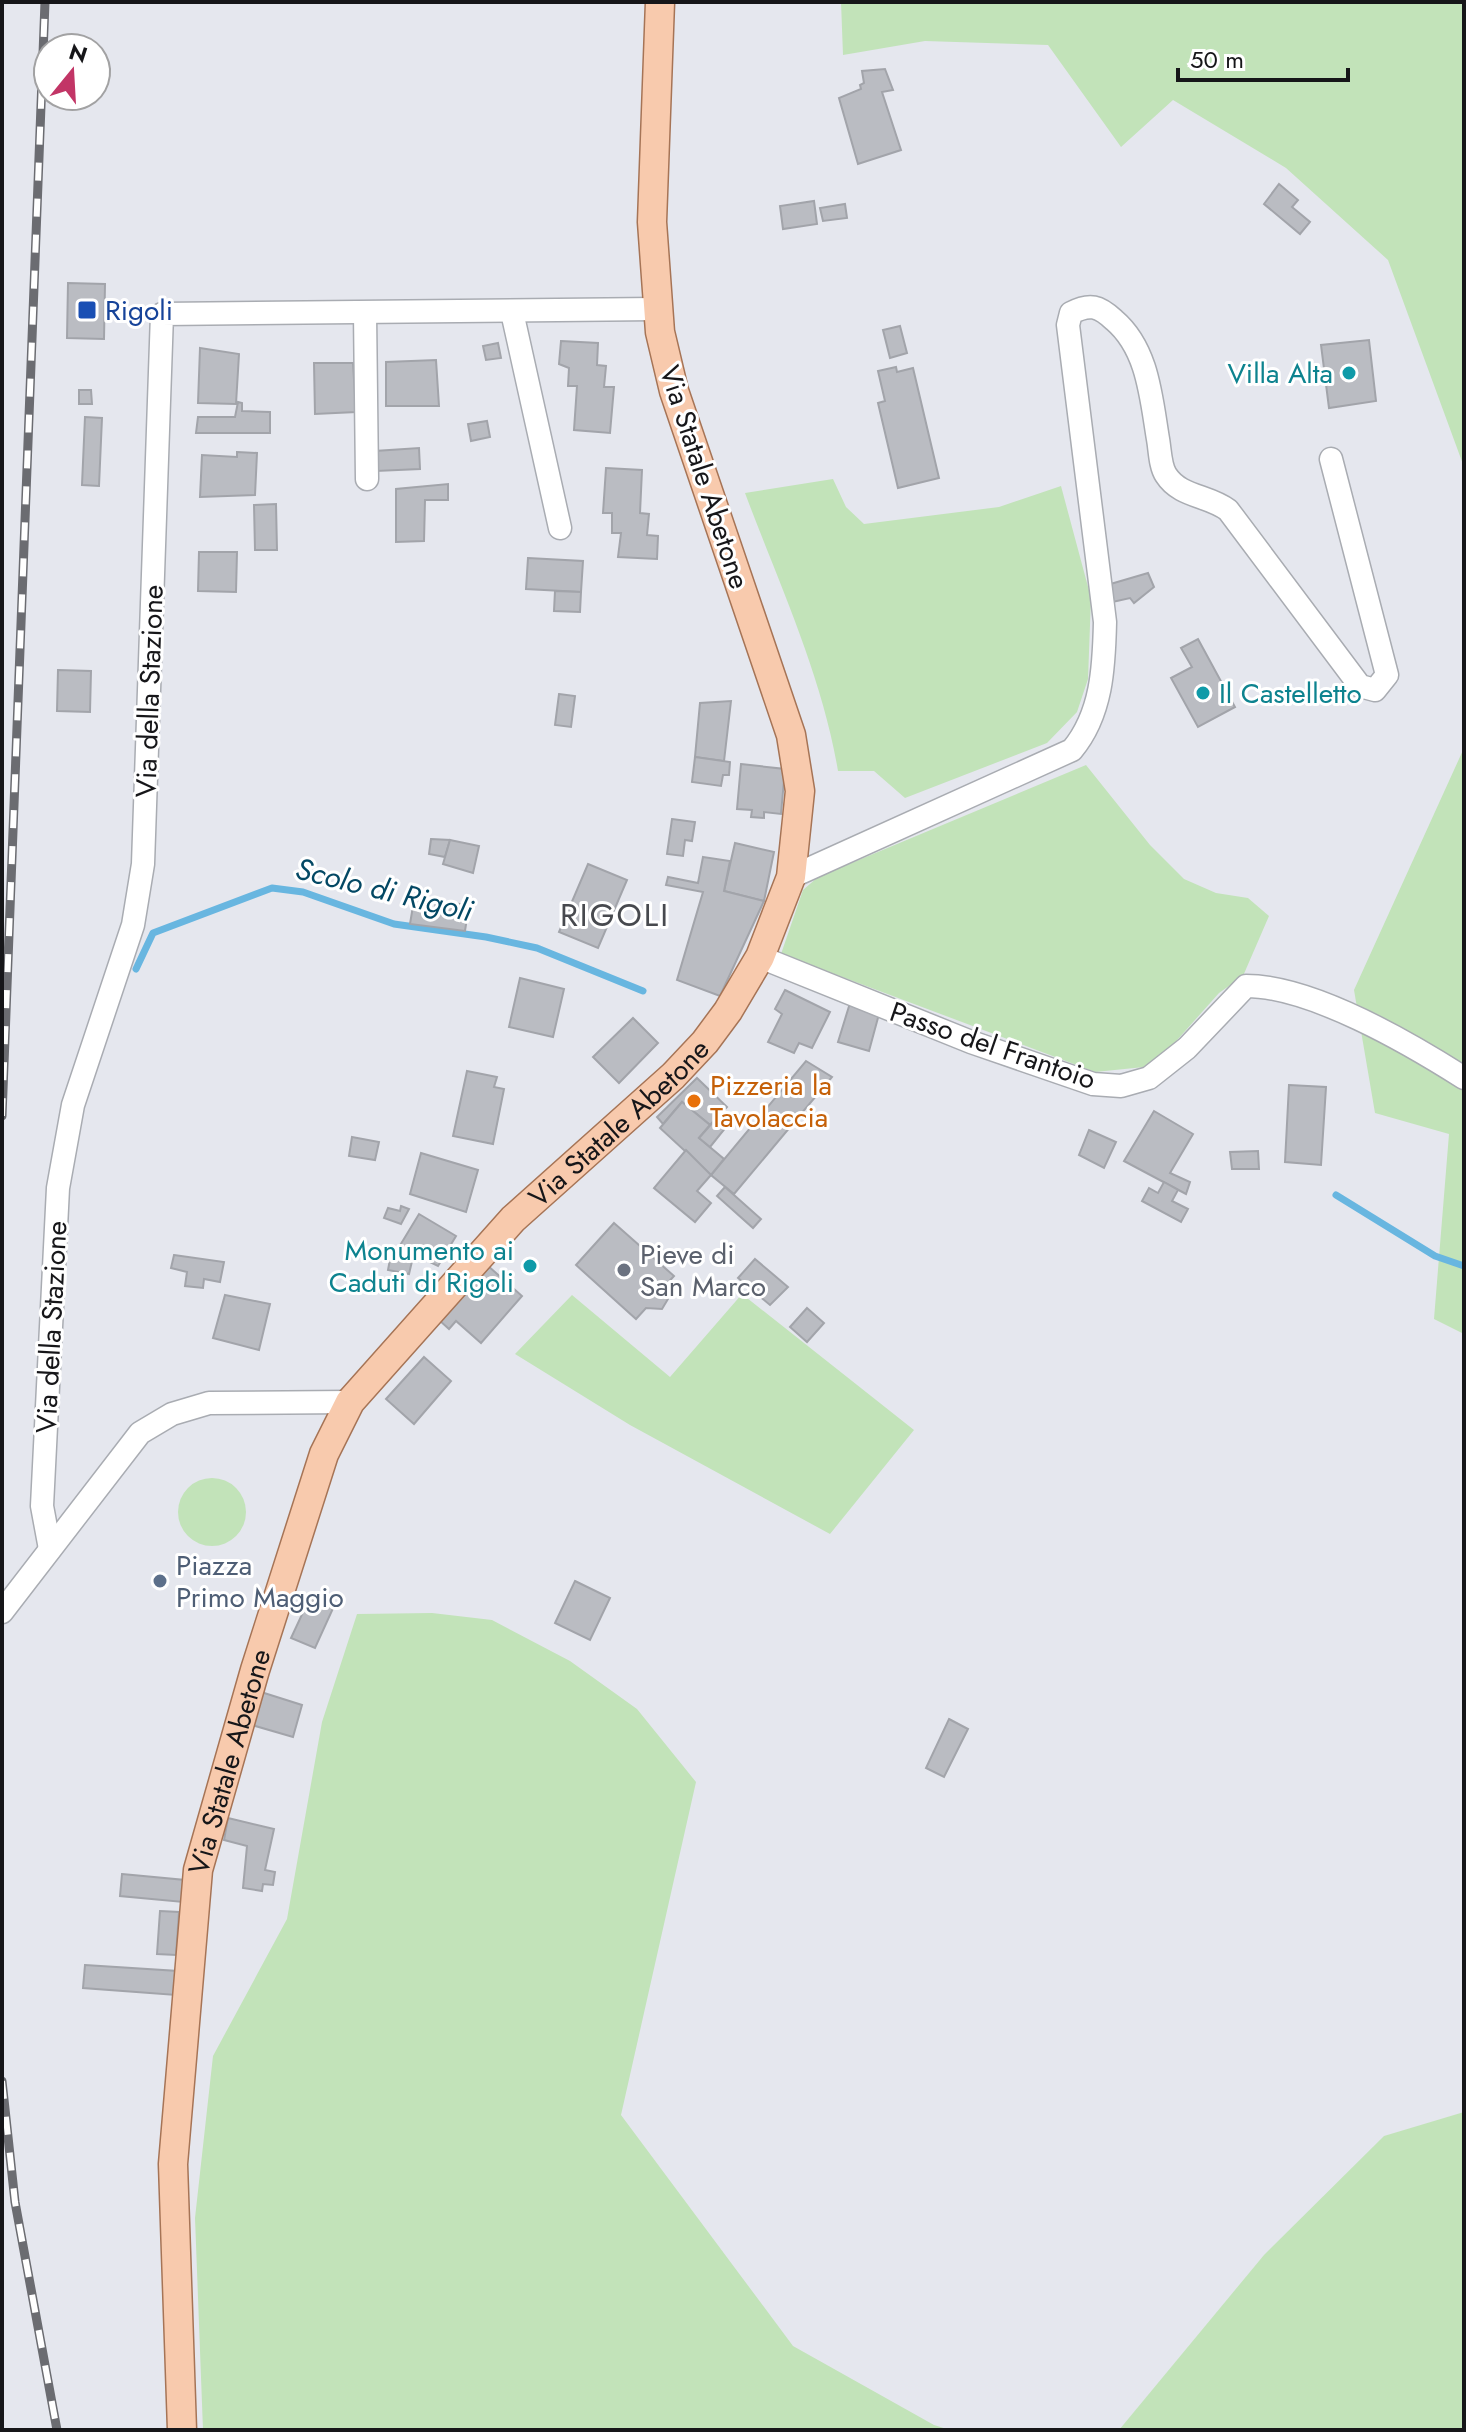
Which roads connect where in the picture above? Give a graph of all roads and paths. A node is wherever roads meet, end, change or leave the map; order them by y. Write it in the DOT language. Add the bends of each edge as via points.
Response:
graph roads {
  1 [pos="660,2"];
  2 [pos="656,309"];
  3 [pos="512,312"];
  4 [pos="365,313"];
  5 [pos="1331,459"];
  6 [pos="367,479"];
  7 [pos="560,528"];
  8 [pos="791,877"];
  9 [pos="760,957"];
  10 [pos="1464,1078"];
  11 [pos="350,1402"];
  12 [pos="50,1549"];
  13 [pos="2,1612"];
  14 [pos="182,2430"];
  1 -- 2 [label="main road, Via Statale Abetone" via="652,222"];
  2 -- 3 [label="street, Via della Stazione"];
  2 -- 8 [label="main road, Via Statale Abetone" via="674,391 791,735 800,791"];
  3 -- 4 [label="street, Via della Stazione"];
  3 -- 7 [label="street"];
  4 -- 6 [label="street"];
  4 -- 12 [label="street, Via della Stazione" via="162,314 143,864 133,925 73,1105 58,1188 42,1506"];
  5 -- 8 [label="street" via="1387,675 1375,690 1360,686 1228,510 1212,498 1179,491 1164,472 1138,348 1120,324 1100,307 1084,306 1071,313 1068,325 1105,622 1103,671 1083,737 1072,750"];
  8 -- 9 [label="main road, Via Statale Abetone"];
  9 -- 10 [label="street, Passo del Frantoio" via="971,1042 1093,1084 1121,1086 1149,1078 1187,1048 1246,986 1268,986 1359,1019"];
  9 -- 11 [label="main road, Via Statale Abetone" via="705,1042 513,1219"];
  11 -- 12 [label="street" via="238,1401 172,1414 140,1433"];
  11 -- 14 [label="main road, Via Statale Abetone" via="300,1522 198,1870 173,2164"];
  12 -- 13 [label="street"];
}
